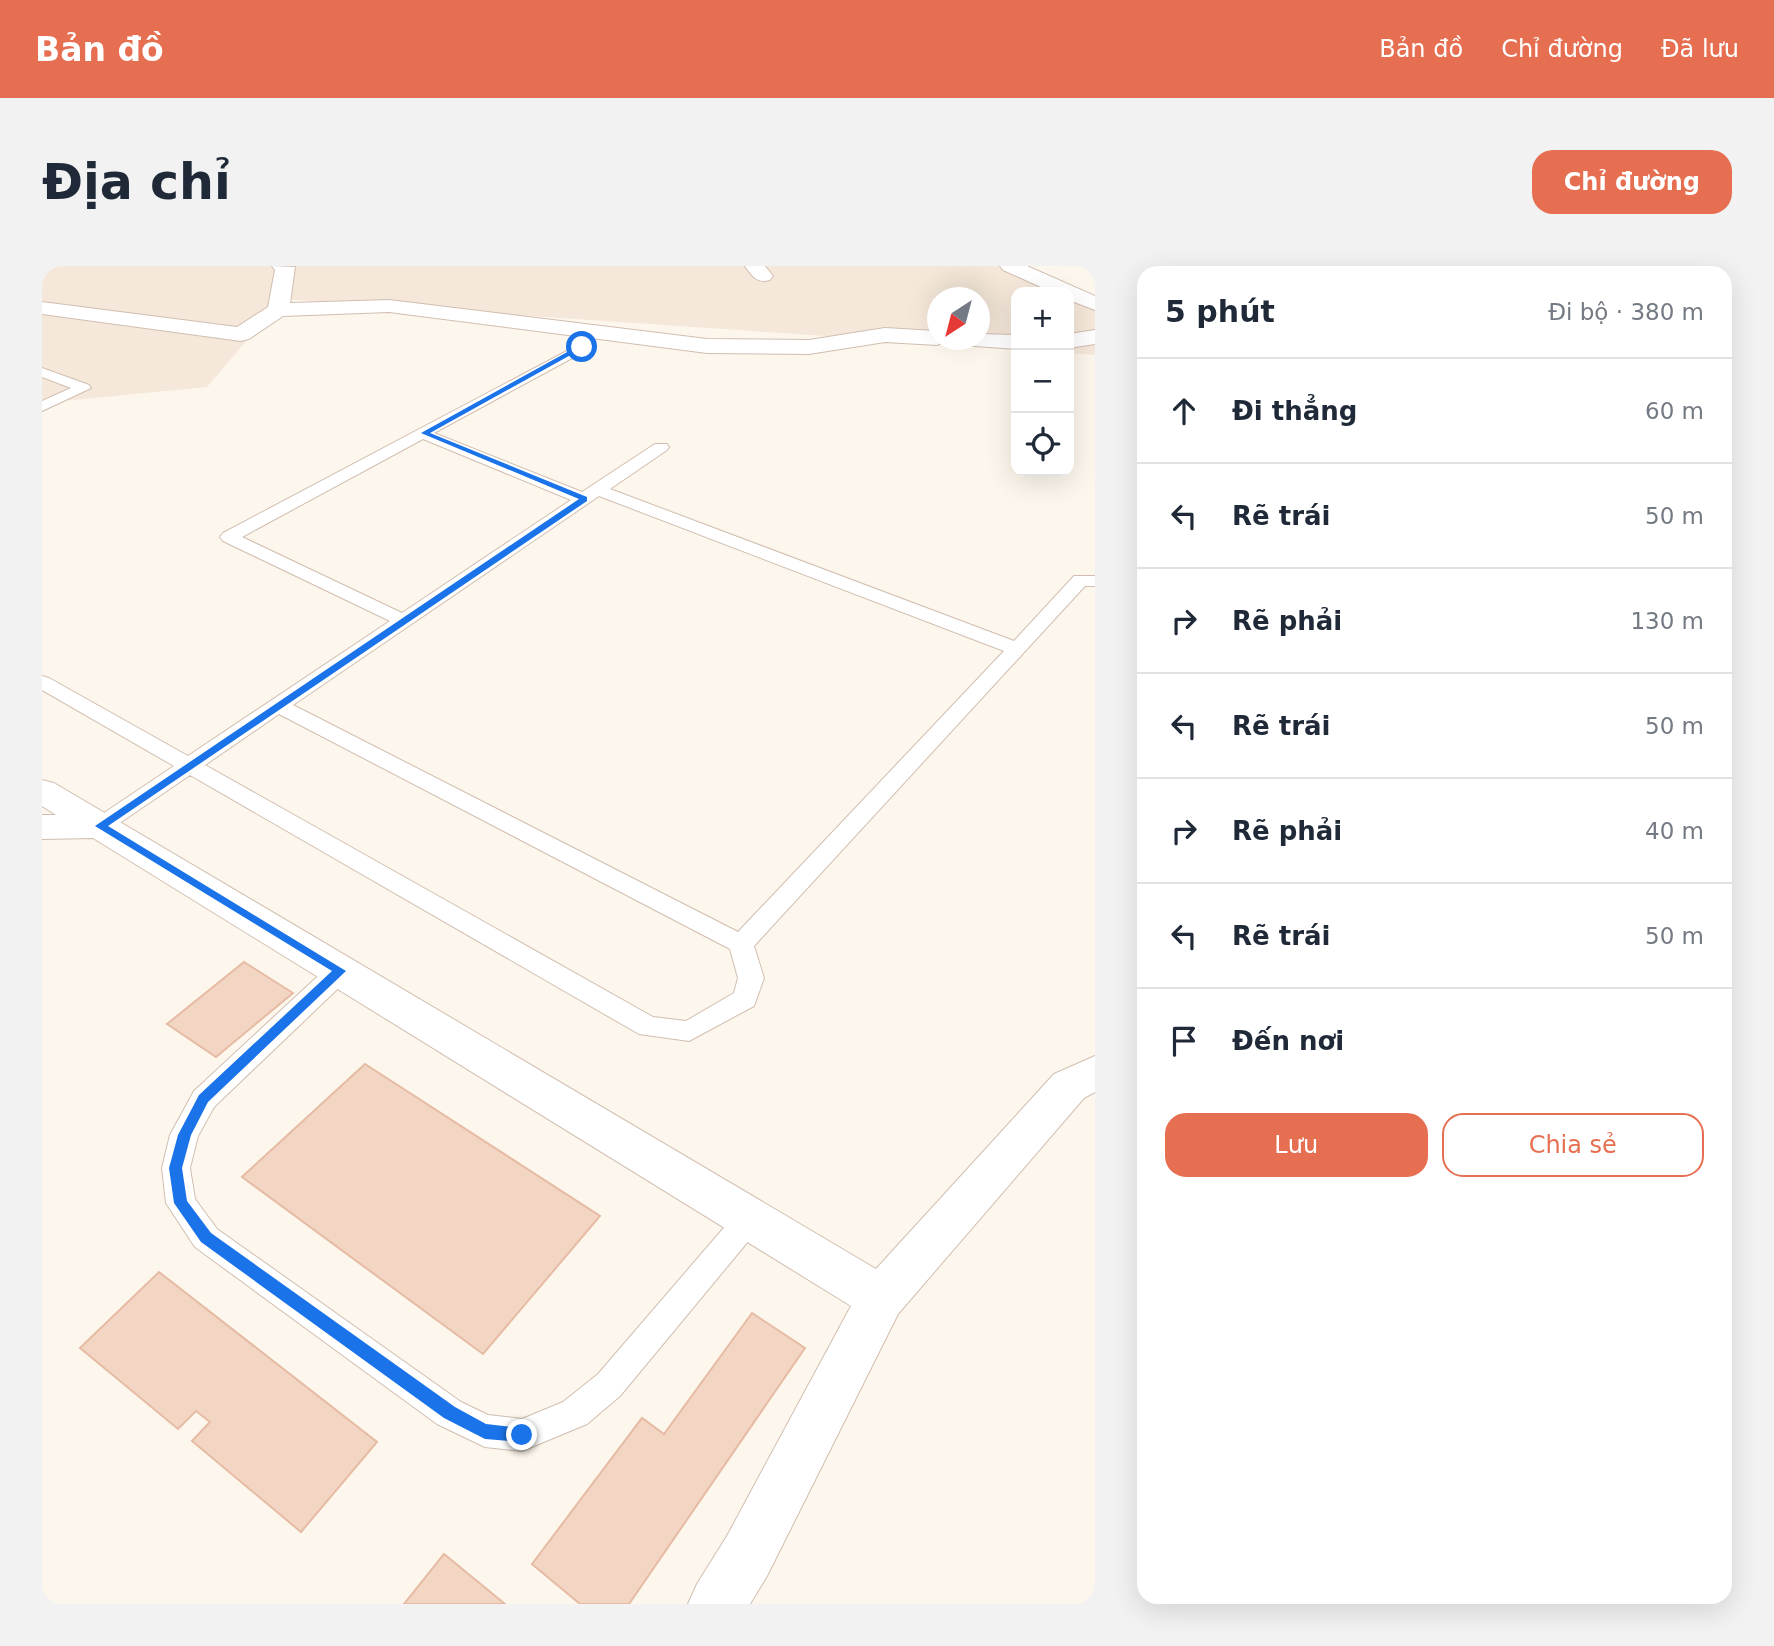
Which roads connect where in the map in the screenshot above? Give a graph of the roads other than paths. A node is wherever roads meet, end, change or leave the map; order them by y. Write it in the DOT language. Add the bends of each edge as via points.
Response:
graph roads {
  1 [pos="282,266"];
  2 [pos="1010,266"];
  3 [pos="1095,304"];
  4 [pos="42,308"];
  5 [pos="278,310"];
  6 [pos="927,337"];
  7 [pos="1095,337"];
  8 [pos="1074,340"];
  9 [pos="990,341"];
  10 [pos="1011,342"];
  11 [pos="582,347"];
  12 [pos="42,372"];
  13 [pos="42,406"];
  14 [pos="424,433"];
  15 [pos="661,447"];
  16 [pos="591,495"];
  17 [pos="1095,581"];
  18 [pos="404,621"];
  19 [pos="1017,649"];
  20 [pos="42,682"];
  21 [pos="279,706"];
  22 [pos="188,767"];
  23 [pos="42,791"];
  24 [pos="100,826"];
  25 [pos="42,827"];
  26 [pos="741,944"];
  27 [pos="340,971"];
  28 [pos="1095,1073"];
  29 [pos="750,1218"];
  30 [pos="881,1298"];
  31 [pos="717,1604"];
  1 -- 5 [label="street"];
  2 -- 3 [label="street"];
  4 -- 5 [label="street" via="241,334"];
  5 -- 6 [label="street" via="389,306 707,346 809,347 885,335"];
  7 -- 8 [label="street"];
  9 -- 10 [label="street"];
  11 -- 14 [label="lane"];
  12 -- 13 [label="lane" via="84,388"];
  14 -- 16 [label="lane"];
  14 -- 18 [label="lane" via="229,537"];
  15 -- 16 [label="lane"];
  16 -- 18 [label="lane"];
  16 -- 19 [label="lane"];
  17 -- 19 [label="lane" via="1080,580"];
  18 -- 21 [label="lane"];
  19 -- 26 [label="lane"];
  20 -- 22 [label="lane"];
  21 -- 22 [label="lane"];
  21 -- 26 [label="lane"];
  22 -- 24 [label="lane"];
  22 -- 26 [label="lane" via="648,1027 689,1031 746,999 751,978"];
  23 -- 24 [label="street"];
  24 -- 25 [label="street"];
  24 -- 27 [label="street"];
  27 -- 29 [label="street"];
  27 -- 29 [label="lane" via="204,1099 184,1135 176,1168 181,1203 206,1238 449,1413 485,1431 522,1435 575,1413 609,1385"];
  28 -- 30 [label="street" via="1069,1086"];
  29 -- 30 [label="street"];
  30 -- 31 [label="street" via="747,1556"];
}
